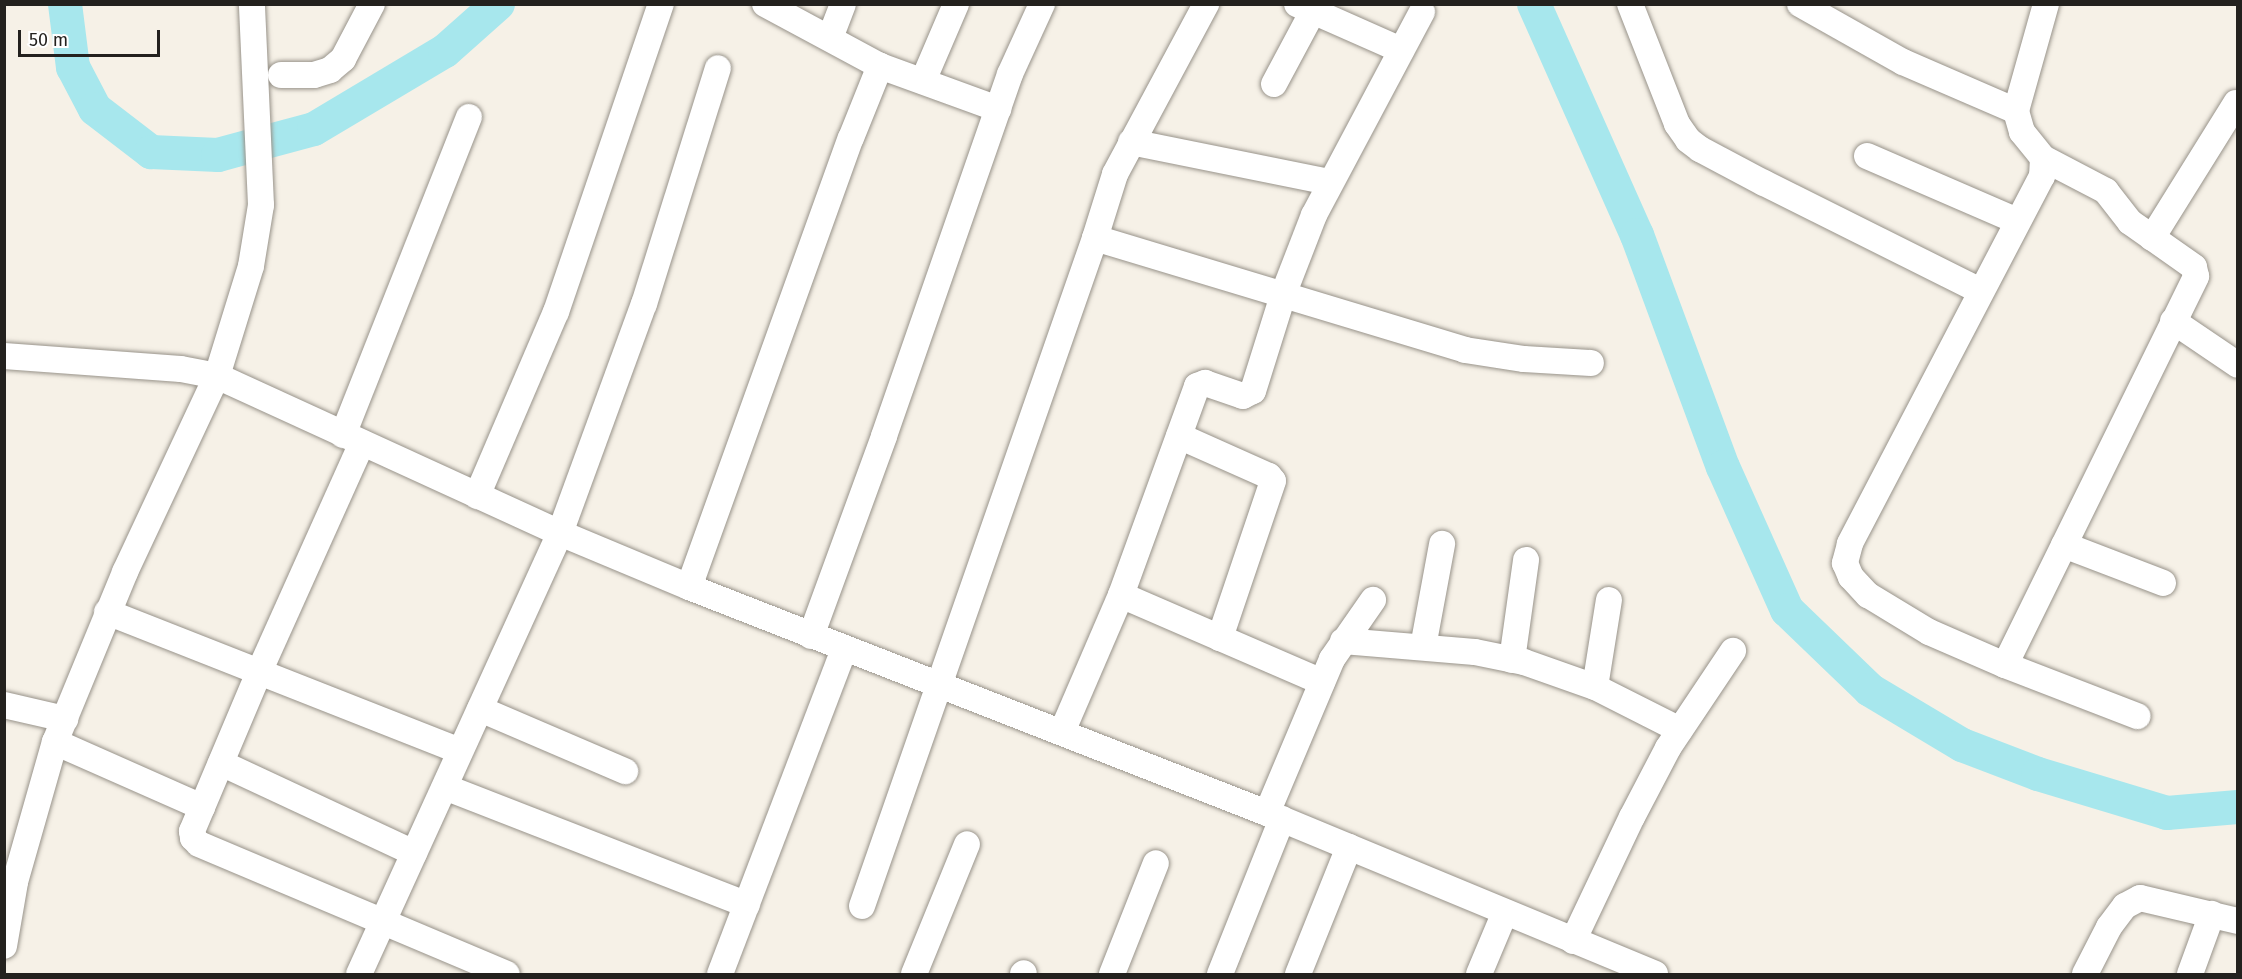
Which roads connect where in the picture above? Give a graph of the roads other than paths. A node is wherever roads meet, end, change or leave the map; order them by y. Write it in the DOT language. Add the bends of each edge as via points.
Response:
graph roads {
  1 [pos="252,4"];
  2 [pos="372,4"];
  3 [pos="661,4"];
  4 [pos="765,4"];
  5 [pos="843,4"];
  6 [pos="956,4"];
  7 [pos="1042,4"];
  8 [pos="1206,4"];
  9 [pos="1630,4"];
  10 [pos="1800,4"];
  11 [pos="2046,4"];
  12 [pos="1305,8"];
  13 [pos="1422,12"];
  14 [pos="830,39"];
  15 [pos="1401,50"];
  16 [pos="880,66"];
  17 [pos="718,68"];
  18 [pos="281,75"];
  19 [pos="922,81"];
  20 [pos="1274,84"];
  21 [pos="2236,103"];
  22 [pos="998,108"];
  23 [pos="2016,111"];
  24 [pos="469,117"];
  25 [pos="1131,142"];
  26 [pos="1867,156"];
  27 [pos="2043,158"];
  28 [pos="1330,182"];
  29 [pos="2017,221"];
  30 [pos="1095,238"];
  31 [pos="2152,238"];
  32 [pos="1981,291"];
  33 [pos="1283,296"];
  34 [pos="2173,321"];
  35 [pos="4,356"];
  36 [pos="1591,363"];
  37 [pos="2238,365"];
  38 [pos="217,376"];
  39 [pos="1179,436"];
  40 [pos="353,439"];
  41 [pos="477,496"];
  42 [pos="560,533"];
  43 [pos="1442,544"];
  44 [pos="2064,544"];
  45 [pos="1526,560"];
  46 [pos="2163,583"];
  47 [pos="688,587"];
  48 [pos="1121,595"];
  49 [pos="1373,600"];
  50 [pos="1609,600"];
  51 [pos="107,612"];
  52 [pos="811,636"];
  53 [pos="1220,638"];
  54 [pos="1343,641"];
  55 [pos="1423,647"];
  56 [pos="844,649"];
  57 [pos="1733,651"];
  58 [pos="1512,660"];
  59 [pos="2005,665"];
  60 [pos="260,670"];
  61 [pos="1322,682"];
  62 [pos="940,687"];
  63 [pos="1595,687"];
  64 [pos="4,705"];
  65 [pos="480,709"];
  66 [pos="2138,716"];
  67 [pos="65,719"];
  68 [pos="1680,730"];
  69 [pos="1062,732"];
  70 [pos="55,742"];
  71 [pos="460,751"];
  72 [pos="221,763"];
  73 [pos="625,771"];
  74 [pos="445,787"];
  75 [pos="202,807"];
  76 [pos="1275,816"];
  77 [pos="967,844"];
  78 [pos="1349,847"];
  79 [pos="414,852"];
  80 [pos="1156,862"];
  81 [pos="747,905"];
  82 [pos="862,906"];
  83 [pos="1505,912"];
  84 [pos="2212,914"];
  85 [pos="2238,921"];
  86 [pos="382,923"];
  87 [pos="1574,941"];
  88 [pos="4,946"];
  89 [pos="359,975"];
  90 [pos="507,975"];
  91 [pos="720,975"];
  92 [pos="914,975"];
  93 [pos="1112,975"];
  94 [pos="1220,975"];
  95 [pos="1298,975"];
  96 [pos="1479,975"];
  97 [pos="1655,975"];
  98 [pos="2085,975"];
  99 [pos="2190,975"];
  1 -- 38 [label="street" via="261,205 252,266"];
  2 -- 18 [label="street" via="343,59 330,70 314,75"];
  3 -- 41 [label="street" via="556,312"];
  4 -- 14 [label="street"];
  5 -- 14 [label="street"];
  6 -- 19 [label="street"];
  7 -- 22 [label="street"];
  8 -- 25 [label="street"];
  9 -- 32 [label="street" via="1677,124 1688,140"];
  10 -- 23 [label="street" via="1903,62"];
  11 -- 23 [label="street"];
  12 -- 15 [label="street"];
  12 -- 20 [label="street"];
  13 -- 15 [label="street"];
  14 -- 16 [label="street"];
  15 -- 28 [label="street"];
  16 -- 19 [label="street"];
  16 -- 47 [label="street"];
  17 -- 42 [label="street" via="644,304"];
  19 -- 22 [label="street"];
  21 -- 31 [label="street"];
  22 -- 52 [label="street"];
  23 -- 27 [label="street" via="2022,132"];
  24 -- 40 [label="street"];
  25 -- 28 [label="street"];
  25 -- 30 [label="street" via="1115,174"];
  26 -- 29 [label="street"];
  27 -- 29 [label="street" via="2042,176"];
  27 -- 31 [label="street" via="2106,191 2122,215"];
  28 -- 33 [label="street"];
  29 -- 32 [label="street"];
  30 -- 33 [label="street"];
  30 -- 62 [label="street"];
  31 -- 34 [label="street" via="2196,270"];
  32 -- 59 [label="street" via="1850,544 1845,563 1851,577 1868,595 1929,632"];
  33 -- 36 [label="street" via="1465,350"];
  33 -- 39 [label="street" via="1253,391 1243,396 1200,383"];
  34 -- 37 [label="street"];
  34 -- 44 [label="street"];
  35 -- 38 [label="street" via="182,369"];
  38 -- 40 [label="street"];
  38 -- 51 [label="street"];
  39 -- 48 [label="street"];
  39 -- 53 [label="street" via="1273,481"];
  40 -- 41 [label="street"];
  40 -- 60 [label="street"];
  41 -- 42 [label="street"];
  42 -- 47 [label="street"];
  42 -- 65 [label="street"];
  43 -- 55 [label="street"];
  44 -- 46 [label="street"];
  44 -- 59 [label="street"];
  45 -- 58 [label="street"];
  47 -- 52 [label="street"];
  48 -- 53 [label="street"];
  48 -- 69 [label="street"];
  49 -- 54 [label="street"];
  50 -- 63 [label="street"];
  51 -- 60 [label="street"];
  51 -- 67 [label="street"];
  52 -- 56 [label="street"];
  53 -- 61 [label="street"];
  54 -- 55 [label="street"];
  54 -- 61 [label="street"];
  55 -- 58 [label="street"];
  56 -- 62 [label="street"];
  56 -- 81 [label="street"];
  57 -- 68 [label="street"];
  58 -- 63 [label="street"];
  59 -- 66 [label="street"];
  60 -- 71 [label="street"];
  60 -- 72 [label="street"];
  61 -- 76 [label="street"];
  62 -- 69 [label="street"];
  62 -- 82 [label="street"];
  63 -- 68 [label="street"];
  64 -- 67 [label="street"];
  65 -- 71 [label="street"];
  65 -- 73 [label="street"];
  67 -- 70 [label="street"];
  68 -- 87 [label="street" via="1632,817"];
  69 -- 76 [label="street"];
  70 -- 75 [label="street"];
  70 -- 88 [label="street" via="15,882"];
  71 -- 74 [label="street"];
  72 -- 75 [label="street"];
  72 -- 79 [label="street"];
  74 -- 79 [label="street"];
  74 -- 81 [label="street"];
  75 -- 86 [label="street" via="192,831 199,844"];
  76 -- 78 [label="street"];
  76 -- 94 [label="street"];
  77 -- 92 [label="street"];
  78 -- 83 [label="street"];
  78 -- 95 [label="street"];
  79 -- 86 [label="street"];
  80 -- 93 [label="street"];
  81 -- 91 [label="street"];
  83 -- 87 [label="street"];
  83 -- 96 [label="street"];
  84 -- 85 [label="street"];
  84 -- 98 [label="street" via="2140,898 2125,906 2109,927"];
  84 -- 99 [label="street"];
  86 -- 89 [label="street"];
  86 -- 90 [label="street"];
  87 -- 97 [label="street"];
}
